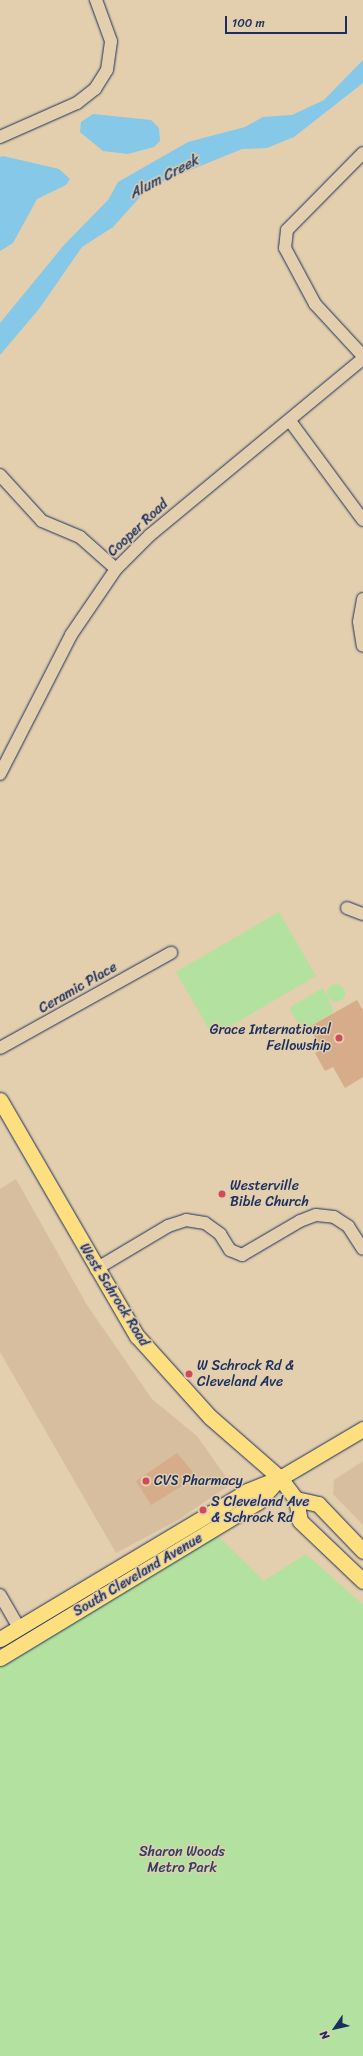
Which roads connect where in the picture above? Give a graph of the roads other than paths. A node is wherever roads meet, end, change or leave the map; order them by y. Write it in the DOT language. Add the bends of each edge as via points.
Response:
graph roads {
  1 [pos="96,0"];
  2 [pos="0,137"];
  3 [pos="363,154"];
  4 [pos="363,356"];
  5 [pos="363,359"];
  6 [pos="290,421"];
  7 [pos="0,475"];
  8 [pos="359,505"];
  9 [pos="363,520"];
  10 [pos="116,569"];
  11 [pos="363,599"];
  12 [pos="363,646"];
  13 [pos="0,774"];
  14 [pos="347,908"];
  15 [pos="363,914"];
  16 [pos="171,952"];
  17 [pos="0,1048"];
  18 [pos="0,1100"];
  19 [pos="363,1249"];
  20 [pos="96,1269"];
  21 [pos="363,1429"];
  22 [pos="280,1478"];
  23 [pos="296,1500"];
  24 [pos="363,1551"];
  25 [pos="363,1581"];
  26 [pos="0,1595"];
  27 [pos="19,1628"];
  28 [pos="0,1639"];
  29 [pos="0,1658"];
  1 -- 2 [label="street" via="111,42 107,70 95,89 77,103"];
  3 -- 4 [label="street" via="287,230 284,248 299,280 315,304"];
  5 -- 6 [label="street, Cooper Road"];
  6 -- 8 [label="street"];
  6 -- 10 [label="street, Cooper Road" via="150,535"];
  7 -- 10 [label="street" via="42,521 80,537"];
  8 -- 9 [label="street"];
  10 -- 13 [label="street, Cooper Road" via="71,635"];
  11 -- 12 [label="street" via="359,622"];
  14 -- 15 [label="street"];
  16 -- 17 [label="street, Ceramic Place"];
  18 -- 20 [label="main road, West Schrock Road"];
  19 -- 20 [label="street" via="348,1226 334,1217 316,1215 300,1221 242,1255 230,1250 220,1234 205,1223 186,1220 168,1226"];
  20 -- 22 [label="main road, West Schrock Road" via="137,1336 180,1388"];
  21 -- 22 [label="main road"];
  22 -- 23 [label="main road, West Schrock Road"];
  22 -- 27 [label="main road, South Cleveland Avenue" via="247,1491"];
  22 -- 29 [label="main road, South Cleveland Avenue" via="258,1502"];
  23 -- 24 [label="main road" via="318,1504"];
  23 -- 25 [label="main road" via="300,1521"];
  26 -- 27 [label="street"];
  27 -- 28 [label="main road, South Cleveland Avenue"];
}
